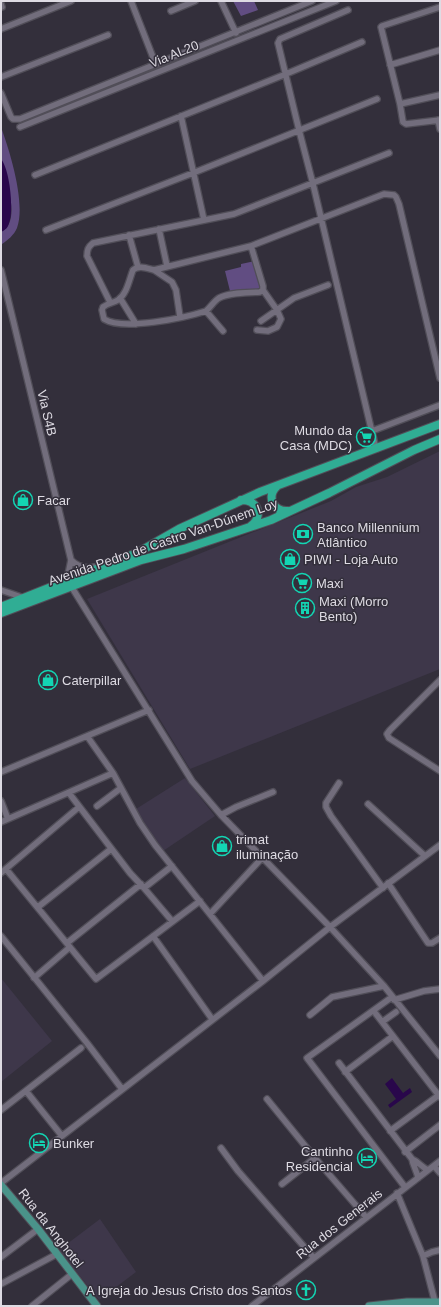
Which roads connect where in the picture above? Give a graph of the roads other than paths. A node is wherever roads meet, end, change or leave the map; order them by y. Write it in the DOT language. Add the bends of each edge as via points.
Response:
graph roads {
  1 [pos="71,1"];
  2 [pos="131,1"];
  3 [pos="195,1"];
  4 [pos="221,1"];
  5 [pos="312,1"];
  6 [pos="336,1"];
  7 [pos="299,4"];
  8 [pos="440,7"];
  9 [pos="348,10"];
  10 [pos="171,11"];
  11 [pos="1,29"];
  12 [pos="236,33"];
  13 [pos="108,35"];
  14 [pos="362,42"];
  15 [pos="440,50"];
  16 [pos="156,65"];
  17 [pos="390,65"];
  18 [pos="286,74"];
  19 [pos="1,77"];
  20 [pos="1,93"];
  21 [pos="440,95"];
  22 [pos="377,98"];
  23 [pos="400,104"];
  24 [pos="181,116"];
  25 [pos="439,120"];
  26 [pos="20,127"];
  27 [pos="440,129"];
  28 [pos="299,130"];
  29 [pos="389,153"];
  30 [pos="193,173"];
  31 [pos="35,175"];
  32 [pos="314,184"];
  33 [pos="322,219"];
  34 [pos="204,220"];
  35 [pos="159,229"];
  36 [pos="46,230"];
  37 [pos="129,235"];
  38 [pos="252,246"];
  39 [pos="167,266"];
  40 [pos="138,267"];
  41 [pos="1,270"];
  42 [pos="154,270"];
  43 [pos="328,285"];
  44 [pos="262,290"];
  45 [pos="120,298"];
  46 [pos="110,302"];
  47 [pos="277,310"];
  48 [pos="206,311"];
  49 [pos="180,317"];
  50 [pos="261,321"];
  51 [pos="136,324"];
  52 [pos="257,330"];
  53 [pos="223,331"];
  54 [pos="440,378"];
  55 [pos="440,404"];
  56 [pos="440,424"];
  57 [pos="372,431"];
  58 [pos="440,439"];
  59 [pos="376,448"];
  60 [pos="280,484"];
  61 [pos="238,501"];
  62 [pos="291,510"];
  63 [pos="249,528"];
  64 [pos="71,560"];
  65 [pos="111,563"];
  66 [pos="71,586"];
  67 [pos="1,590"];
  68 [pos="40,591"];
  69 [pos="24,598"];
  70 [pos="1,607"];
  71 [pos="1,613"];
  72 [pos="440,680"];
  73 [pos="149,710"];
  74 [pos="87,736"];
  75 [pos="440,771"];
  76 [pos="1,772"];
  77 [pos="113,773"];
  78 [pos="340,783"];
  79 [pos="121,788"];
  80 [pos="273,792"];
  81 [pos="70,793"];
  82 [pos="1,801"];
  83 [pos="368,804"];
  84 [pos="97,806"];
  85 [pos="79,807"];
  86 [pos="221,815"];
  87 [pos="8,819"];
  88 [pos="1,822"];
  89 [pos="440,844"];
  90 [pos="111,849"];
  91 [pos="425,856"];
  92 [pos="262,858"];
  93 [pos="172,866"];
  94 [pos="3,872"];
  95 [pos="388,883"];
  96 [pos="143,886"];
  97 [pos="382,888"];
  98 [pos="200,901"];
  99 [pos="38,907"];
  100 [pos="210,914"];
  101 [pos="172,921"];
  102 [pos="330,927"];
  103 [pos="1,936"];
  104 [pos="153,936"];
  105 [pos="440,938"];
  106 [pos="69,945"];
  107 [pos="34,978"];
  108 [pos="263,981"];
  109 [pos="384,986"];
  110 [pos="440,989"];
  111 [pos="393,998"];
  112 [pos="396,1012"];
  113 [pos="310,1014"];
  114 [pos="376,1014"];
  115 [pos="212,1019"];
  116 [pos="382,1022"];
  117 [pos="393,1036"];
  118 [pos="81,1048"];
  119 [pos="440,1056"];
  120 [pos="339,1063"];
  121 [pos="345,1072"];
  122 [pos="122,1089"];
  123 [pos="26,1091"];
  124 [pos="439,1096"];
  125 [pos="268,1099"];
  126 [pos="1,1110"];
  127 [pos="440,1125"];
  128 [pos="390,1131"];
  129 [pos="62,1136"];
  130 [pos="221,1148"];
  131 [pos="405,1152"];
  132 [pos="315,1158"];
  133 [pos="440,1161"];
  134 [pos="414,1162"];
  135 [pos="431,1168"];
  136 [pos="440,1173"];
  137 [pos="418,1178"];
  138 [pos="1,1184"];
  139 [pos="282,1184"];
  140 [pos="405,1187"];
  141 [pos="397,1193"];
  142 [pos="366,1218"];
  143 [pos="38,1229"];
  144 [pos="440,1250"];
  145 [pos="57,1254"];
  146 [pos="423,1256"];
  147 [pos="1,1257"];
  148 [pos="314,1258"];
  149 [pos="72,1274"];
  150 [pos="1,1284"];
  151 [pos="438,1302"];
  152 [pos="32,1306"];
  153 [pos="96,1306"];
  154 [pos="252,1306"];
  155 [pos="369,1306"];
  1 -- 11 [label="street"];
  2 -- 16 [label="street"];
  3 -- 10 [label="street"];
  4 -- 12 [label="street"];
  5 -- 7 [label="street"];
  6 -- 26 [label="street, Via AL20"];
  7 -- 12 [label="street"];
  8 -- 17 [label="street" via="382,26"];
  9 -- 18 [label="street" via="278,40"];
  12 -- 16 [label="street"];
  13 -- 19 [label="street"];
  14 -- 18 [label="street"];
  15 -- 17 [label="street"];
  16 -- 20 [label="street" via="17,119 10,115"];
  17 -- 23 [label="street"];
  18 -- 24 [label="street"];
  18 -- 28 [label="street"];
  21 -- 23 [label="street"];
  22 -- 28 [label="street"];
  23 -- 25 [label="street" via="404,123"];
  24 -- 30 [label="street"];
  24 -- 31 [label="street"];
  25 -- 27 [label="street"];
  28 -- 30 [label="street"];
  28 -- 32 [label="street"];
  29 -- 32 [label="street"];
  30 -- 34 [label="street"];
  30 -- 36 [label="street"];
  32 -- 33 [label="street"];
  32 -- 34 [label="street" via="234,214"];
  33 -- 38 [label="street"];
  33 -- 54 [label="street" via="384,194 396,197"];
  33 -- 57 [label="street"];
  34 -- 35 [label="street"];
  35 -- 37 [label="street"];
  35 -- 39 [label="street"];
  37 -- 40 [label="street"];
  37 -- 46 [label="street" via="93,243 87,250 87,256"];
  38 -- 39 [label="street"];
  38 -- 44 [label="street"];
  39 -- 42 [label="street"];
  40 -- 42 [label="street"];
  40 -- 45 [label="street" via="132,270"];
  41 -- 64 [label="street, Via S4B"];
  42 -- 49 [label="street" via="172,282 176,290"];
  43 -- 47 [label="street" via="294,298"];
  44 -- 47 [label="street"];
  44 -- 48 [label="street" via="220,297"];
  45 -- 46 [label="street"];
  45 -- 51 [label="street"];
  46 -- 51 [label="street" via="103,307 104,319 109,322"];
  47 -- 50 [label="street"];
  47 -- 52 [label="street" via="281,318 277,327 268,331"];
  48 -- 49 [label="street"];
  48 -- 53 [label="street"];
  49 -- 51 [label="street"];
  55 -- 57 [label="street"];
  56 -- 59 [label="highway, Avenida Pedro de Castro Van-Dúnem Loy"];
  57 -- 59 [label="street"];
  58 -- 62 [label="highway, Avenida Pedro de Castro Van-Dúnem Loy"];
  59 -- 60 [label="highway, Avenida Pedro de Castro Van-Dúnem Loy"];
  60 -- 61 [label="highway, Avenida Pedro de Castro Van-Dúnem Loy"];
  60 -- 62 [label="highway" via="272,492 273,504 279,510"];
  61 -- 63 [label="highway" via="249,501 258,510 257,519"];
  61 -- 65 [label="highway, Avenida Pedro de Castro Van-Dúnem Loy" via="137,553"];
  62 -- 63 [label="highway, Avenida Pedro de Castro Van-Dúnem Loy"];
  63 -- 66 [label="highway, Avenida Pedro de Castro Van-Dúnem Loy" via="141,560"];
  64 -- 65 [label="street" via="84,568"];
  64 -- 68 [label="street" via="70,570 65,578"];
  65 -- 68 [label="highway, Avenida Pedro de Castro Van-Dúnem Loy"];
  66 -- 71 [label="highway, Avenida Pedro de Castro Van-Dúnem Loy"];
  66 -- 73 [label="street"];
  67 -- 69 [label="street"];
  68 -- 69 [label="highway, Avenida Pedro de Castro Van-Dúnem Loy"];
  69 -- 70 [label="highway, Avenida Pedro de Castro Van-Dúnem Loy"];
  72 -- 75 [label="street" via="387,734 389,738"];
  73 -- 74 [label="street"];
  73 -- 86 [label="street" via="192,781"];
  74 -- 76 [label="street"];
  74 -- 77 [label="street"];
  77 -- 79 [label="street"];
  77 -- 81 [label="street"];
  78 -- 97 [label="street" via="326,802 326,807"];
  79 -- 84 [label="street"];
  79 -- 93 [label="street" via="140,823"];
  80 -- 86 [label="street"];
  81 -- 85 [label="street"];
  81 -- 87 [label="street"];
  82 -- 87 [label="street"];
  83 -- 91 [label="street"];
  85 -- 90 [label="street"];
  85 -- 94 [label="street"];
  86 -- 92 [label="street"];
  87 -- 88 [label="street"];
  89 -- 91 [label="street"];
  90 -- 96 [label="street"];
  90 -- 99 [label="street"];
  91 -- 95 [label="street"];
  92 -- 100 [label="street"];
  92 -- 102 [label="street"];
  93 -- 96 [label="street"];
  93 -- 98 [label="street"];
  94 -- 99 [label="street"];
  95 -- 97 [label="street"];
  95 -- 105 [label="street" via="428,943"];
  96 -- 101 [label="street"];
  96 -- 106 [label="street"];
  97 -- 102 [label="street"];
  98 -- 100 [label="street"];
  98 -- 101 [label="street"];
  99 -- 106 [label="street"];
  100 -- 108 [label="street"];
  101 -- 104 [label="street"];
  102 -- 108 [label="street"];
  102 -- 109 [label="street"];
  103 -- 107 [label="street"];
  104 -- 106 [label="street" via="96,979"];
  104 -- 115 [label="street"];
  106 -- 107 [label="street"];
  107 -- 122 [label="street"];
  108 -- 115 [label="street"];
  109 -- 111 [label="street"];
  109 -- 113 [label="street" via="331,997"];
  110 -- 111 [label="street"];
  111 -- 119 [label="street"];
  111 -- 140 [label="street" via="307,1058"];
  112 -- 116 [label="street"];
  114 -- 116 [label="street"];
  115 -- 122 [label="street"];
  116 -- 117 [label="street"];
  117 -- 121 [label="street"];
  117 -- 124 [label="street"];
  118 -- 123 [label="street"];
  120 -- 121 [label="street"];
  121 -- 128 [label="street"];
  122 -- 129 [label="street"];
  123 -- 126 [label="street"];
  123 -- 129 [label="street"];
  124 -- 128 [label="street"];
  125 -- 132 [label="street"];
  127 -- 131 [label="street"];
  128 -- 131 [label="street"];
  129 -- 138 [label="street"];
  130 -- 148 [label="street"];
  131 -- 134 [label="street"];
  132 -- 139 [label="street"];
  132 -- 142 [label="street"];
  133 -- 135 [label="street, Rua dos Generais"];
  134 -- 135 [label="street" via="422,1167"];
  134 -- 137 [label="street"];
  135 -- 136 [label="street"];
  135 -- 137 [label="street, Rua dos Generais"];
  137 -- 140 [label="street, Rua dos Generais"];
  138 -- 143 [label="main road, Rua da Anghotel"];
  140 -- 141 [label="street, Rua dos Generais"];
  141 -- 142 [label="street, Rua dos Generais"];
  141 -- 146 [label="street"];
  142 -- 148 [label="street, Rua dos Generais"];
  143 -- 145 [label="main road, Rua da Anghotel"];
  143 -- 147 [label="street"];
  144 -- 146 [label="street"];
  145 -- 149 [label="main road, Rua da Anghotel"];
  145 -- 150 [label="street"];
  146 -- 151 [label="street"];
  148 -- 154 [label="street, Rua dos Generais"];
  149 -- 152 [label="street"];
  149 -- 153 [label="main road, Rua da Anghotel"];
  151 -- 155 [label="main road"];
}
